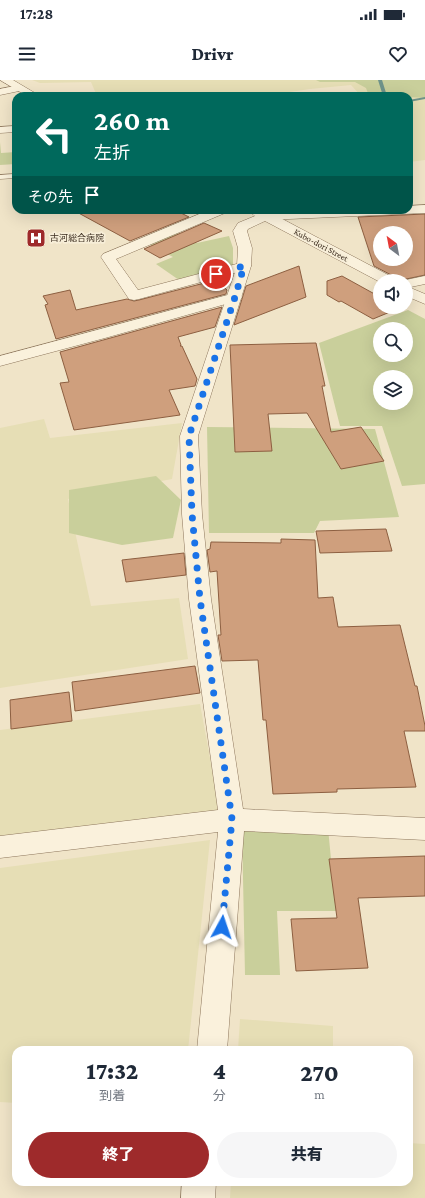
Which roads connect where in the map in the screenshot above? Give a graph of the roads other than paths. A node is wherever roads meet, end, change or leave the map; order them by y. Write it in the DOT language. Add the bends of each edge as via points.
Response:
graph roads {
  1 [pos="5,80"];
  2 [pos="20,88"];
  3 [pos="0,92"];
  4 [pos="28,92"];
  5 [pos="12,129"];
  6 [pos="0,130"];
  7 [pos="12,176"];
  8 [pos="0,177"];
  9 [pos="413,210"];
  10 [pos="425,210"];
  11 [pos="210,214"];
  12 [pos="258,214"];
  13 [pos="261,214"];
  14 [pos="244,266"];
  15 [pos="376,274"];
  16 [pos="425,280"];
  17 [pos="413,283"];
  18 [pos="413,294"];
  19 [pos="235,297"];
  20 [pos="425,300"];
  21 [pos="0,361"];
  22 [pos="232,819"];
  23 [pos="425,829"];
  24 [pos="0,847"];
  25 [pos="212,1046"];
  26 [pos="199,1186"];
  27 [pos="198,1198"];
  1 -- 2 [label="street"];
  2 -- 3 [label="street"];
  2 -- 4 [label="street"];
  5 -- 6 [label="street"];
  7 -- 8 [label="lane"];
  9 -- 10 [label="street"];
  11 -- 14 [label="street" via="108,257 134,296"];
  12 -- 14 [label="street" via="243,226 240,232 245,248"];
  13 -- 15 [label="street, Kubo-dori Street"];
  14 -- 19 [label="street"];
  16 -- 17 [label="street"];
  18 -- 20 [label="street"];
  19 -- 21 [label="street"];
  19 -- 22 [label="street" via="189,436 192,514 200,599"];
  22 -- 23 [label="street"];
  22 -- 24 [label="street"];
  22 -- 25 [label="street"];
  26 -- 27 [label="street"];
}
